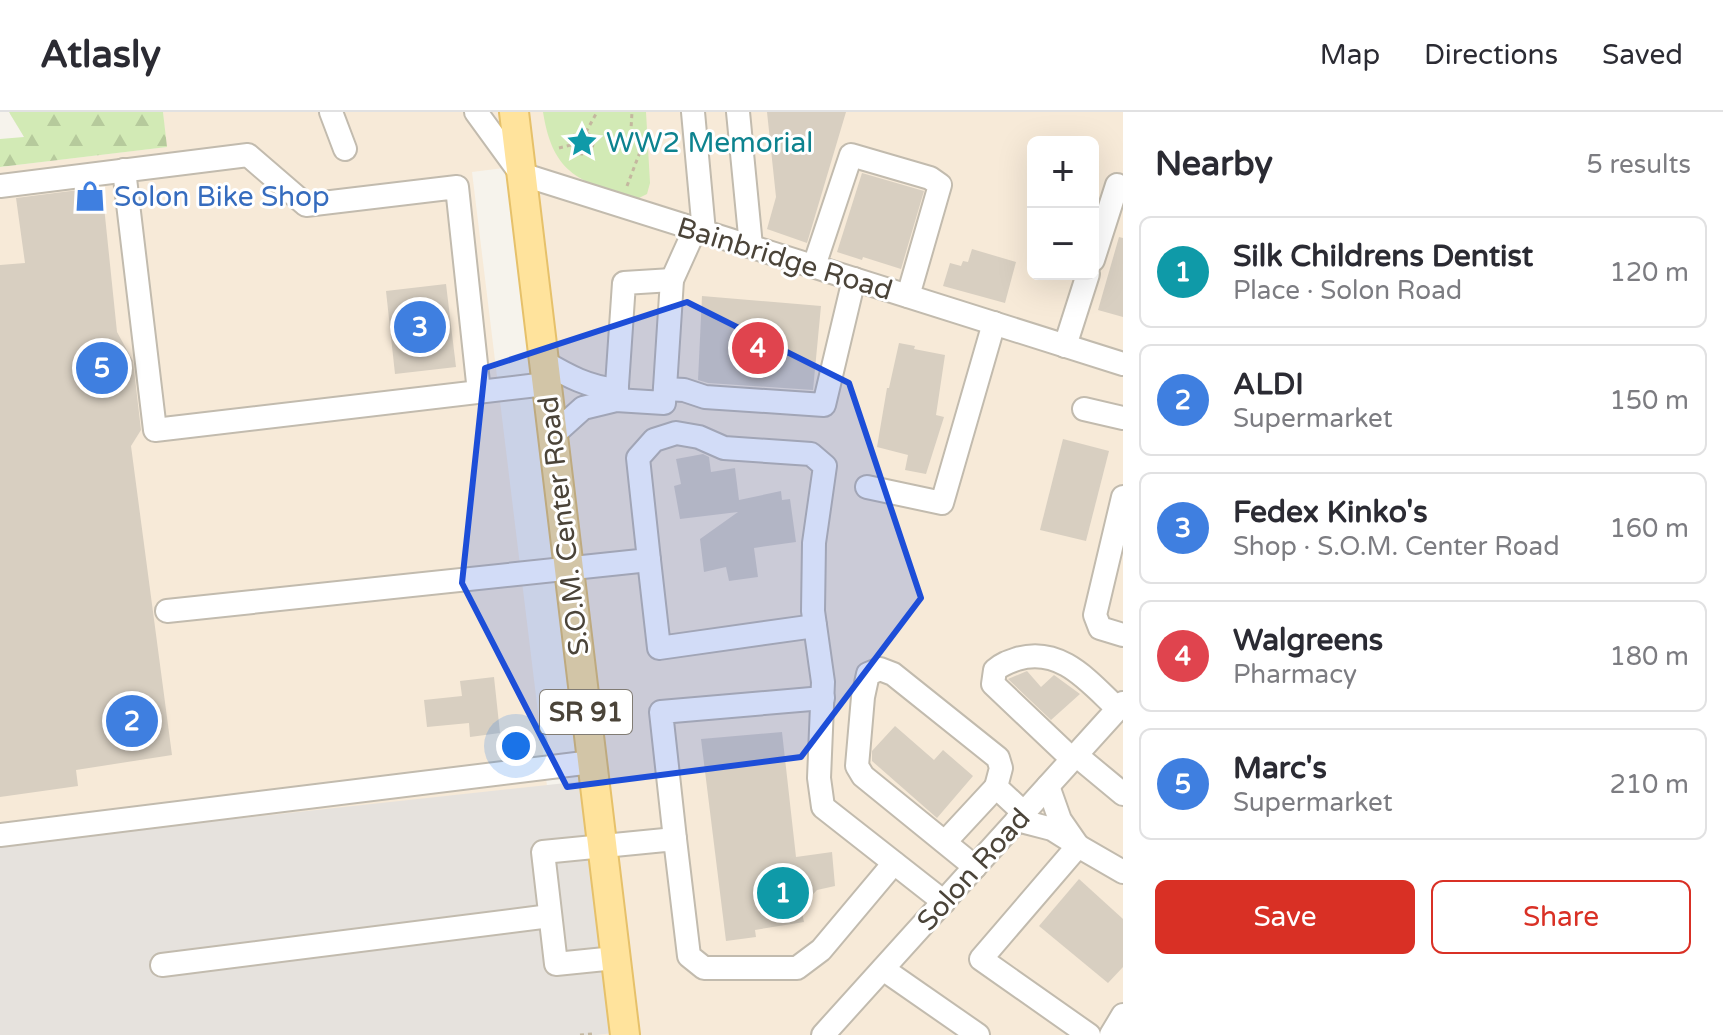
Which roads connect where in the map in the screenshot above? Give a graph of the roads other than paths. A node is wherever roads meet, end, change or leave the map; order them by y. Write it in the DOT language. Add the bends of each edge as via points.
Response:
graph roads {
  1 [pos="331,112"];
  2 [pos="476,112"];
  3 [pos="514,112"];
  4 [pos="693,112"];
  5 [pos="738,112"];
  6 [pos="345,149"];
  7 [pos="124,170"];
  8 [pos="521,174"];
  9 [pos="1117,185"];
  10 [pos="0,186"];
  11 [pos="699,230"];
  12 [pos="1099,241"];
  13 [pos="751,246"];
  14 [pos="814,266"];
  15 [pos="854,279"];
  16 [pos="672,280"];
  17 [pos="1086,280"];
  18 [pos="908,296"];
  19 [pos="994,323"];
  20 [pos="1065,346"];
  21 [pos="1123,364"];
  22 [pos="545,373"];
  23 [pos="665,389"];
  24 [pos="479,392"];
  25 [pos="616,395"];
  26 [pos="1084,409"];
  27 [pos="1123,418"];
  28 [pos="553,435"];
  29 [pos="867,487"];
  30 [pos="1123,497"];
  31 [pos="649,560"];
  32 [pos="568,567"];
  33 [pos="167,611"];
  34 [pos="815,626"];
  35 [pos="1123,635"];
  36 [pos="823,698"];
  37 [pos="1120,706"];
  38 [pos="1074,757"];
  39 [pos="592,762"];
  40 [pos="1048,786"];
  41 [pos="996,787"];
  42 [pos="1123,794"];
  43 [pos="1021,817"];
  44 [pos="0,835"];
  45 [pos="675,839"];
  46 [pos="945,842"];
  47 [pos="1078,846"];
  48 [pos="602,848"];
  49 [pos="894,863"];
  50 [pos="975,867"];
  51 [pos="1123,872"];
  52 [pos="944,902"];
  53 [pos="550,916"];
  54 [pos="615,958"];
  55 [pos="162,965"];
  56 [pos="883,969"];
  57 [pos="1123,1015"];
  58 [pos="625,1035"];
  59 [pos="823,1035"];
  60 [pos="978,1035"];
  61 [pos="1089,1035"];
  62 [pos="1111,1035"];
  1 -- 6 [label="street"];
  2 -- 8 [label="street"];
  3 -- 8 [label="main road, S.O.M. Center Road / SR 91"];
  4 -- 11 [label="street"];
  5 -- 13 [label="street"];
  7 -- 10 [label="street"];
  7 -- 24 [label="street" via="248,155 306,205 457,187"];
  7 -- 24 [label="street" via="155,430"];
  8 -- 11 [label="street, Bainbridge Road"];
  8 -- 22 [label="main road, S.O.M. Center Road / SR 91"];
  9 -- 12 [label="street"];
  11 -- 13 [label="street, Bainbridge Road"];
  11 -- 16 [label="street"];
  13 -- 14 [label="street, Bainbridge Road"];
  14 -- 15 [label="street, Bainbridge Road"];
  14 -- 18 [label="street" via="851,155 930,178 940,185"];
  15 -- 18 [label="street, Bainbridge Road"];
  15 -- 23 [label="street" via="824,405"];
  16 -- 23 [label="street"];
  16 -- 25 [label="street" via="624,283"];
  17 -- 20 [label="street"];
  18 -- 19 [label="street, Bainbridge Road"];
  19 -- 20 [label="street, Bainbridge Road"];
  19 -- 29 [label="street" via="942,503"];
  20 -- 21 [label="street, Bainbridge Road"];
  22 -- 24 [label="street"];
  22 -- 25 [label="street"];
  22 -- 28 [label="main road, S.O.M. Center Road / SR 91"];
  23 -- 25 [label="street" via="664,403"];
  25 -- 28 [label="street" via="579,409"];
  26 -- 27 [label="street"];
  28 -- 32 [label="main road, S.O.M. Center Road / SR 91"];
  30 -- 35 [label="street" via="1095,615 1100,628"];
  31 -- 32 [label="street"];
  31 -- 34 [label="street" via="659,648"];
  31 -- 34 [label="street" via="638,458 654,440 676,433 724,448 811,454 825,466 814,543"];
  32 -- 33 [label="street"];
  32 -- 39 [label="main road, S.O.M. Center Road / SR 91"];
  34 -- 36 [label="street"];
  36 -- 45 [label="street" via="661,712"];
  36 -- 49 [label="street" via="823,807"];
  37 -- 38 [label="street, Solon Road"];
  37 -- 38 [label="street" via="1053,658 1028,656 995,670 993,684"];
  38 -- 40 [label="street, Solon Road"];
  38 -- 42 [label="street"];
  39 -- 44 [label="street"];
  39 -- 48 [label="main road, S.O.M. Center Road / SR 91"];
  40 -- 43 [label="street, Solon Road"];
  40 -- 47 [label="street" via="1060,820"];
  41 -- 43 [label="street"];
  41 -- 46 [label="street"];
  41 -- 46 [label="street" via="998,758 893,674 880,669 868,674 857,766"];
  43 -- 47 [label="street"];
  43 -- 50 [label="street, Solon Road"];
  45 -- 48 [label="street"];
  45 -- 49 [label="street" via="689,956 704,968 797,968 821,950"];
  46 -- 50 [label="street"];
  47 -- 51 [label="street"];
  47 -- 61 [label="street" via="981,959"];
  48 -- 53 [label="street" via="543,852"];
  48 -- 54 [label="main road, S.O.M. Center Road / SR 91"];
  49 -- 52 [label="street"];
  50 -- 52 [label="street, Solon Road"];
  52 -- 56 [label="street, Solon Road"];
  53 -- 54 [label="street" via="556,964"];
  53 -- 55 [label="street"];
  54 -- 58 [label="main road, S.O.M. Center Road / SR 91"];
  56 -- 59 [label="street, Solon Road"];
  56 -- 60 [label="street"];
  57 -- 62 [label="street"];
}
